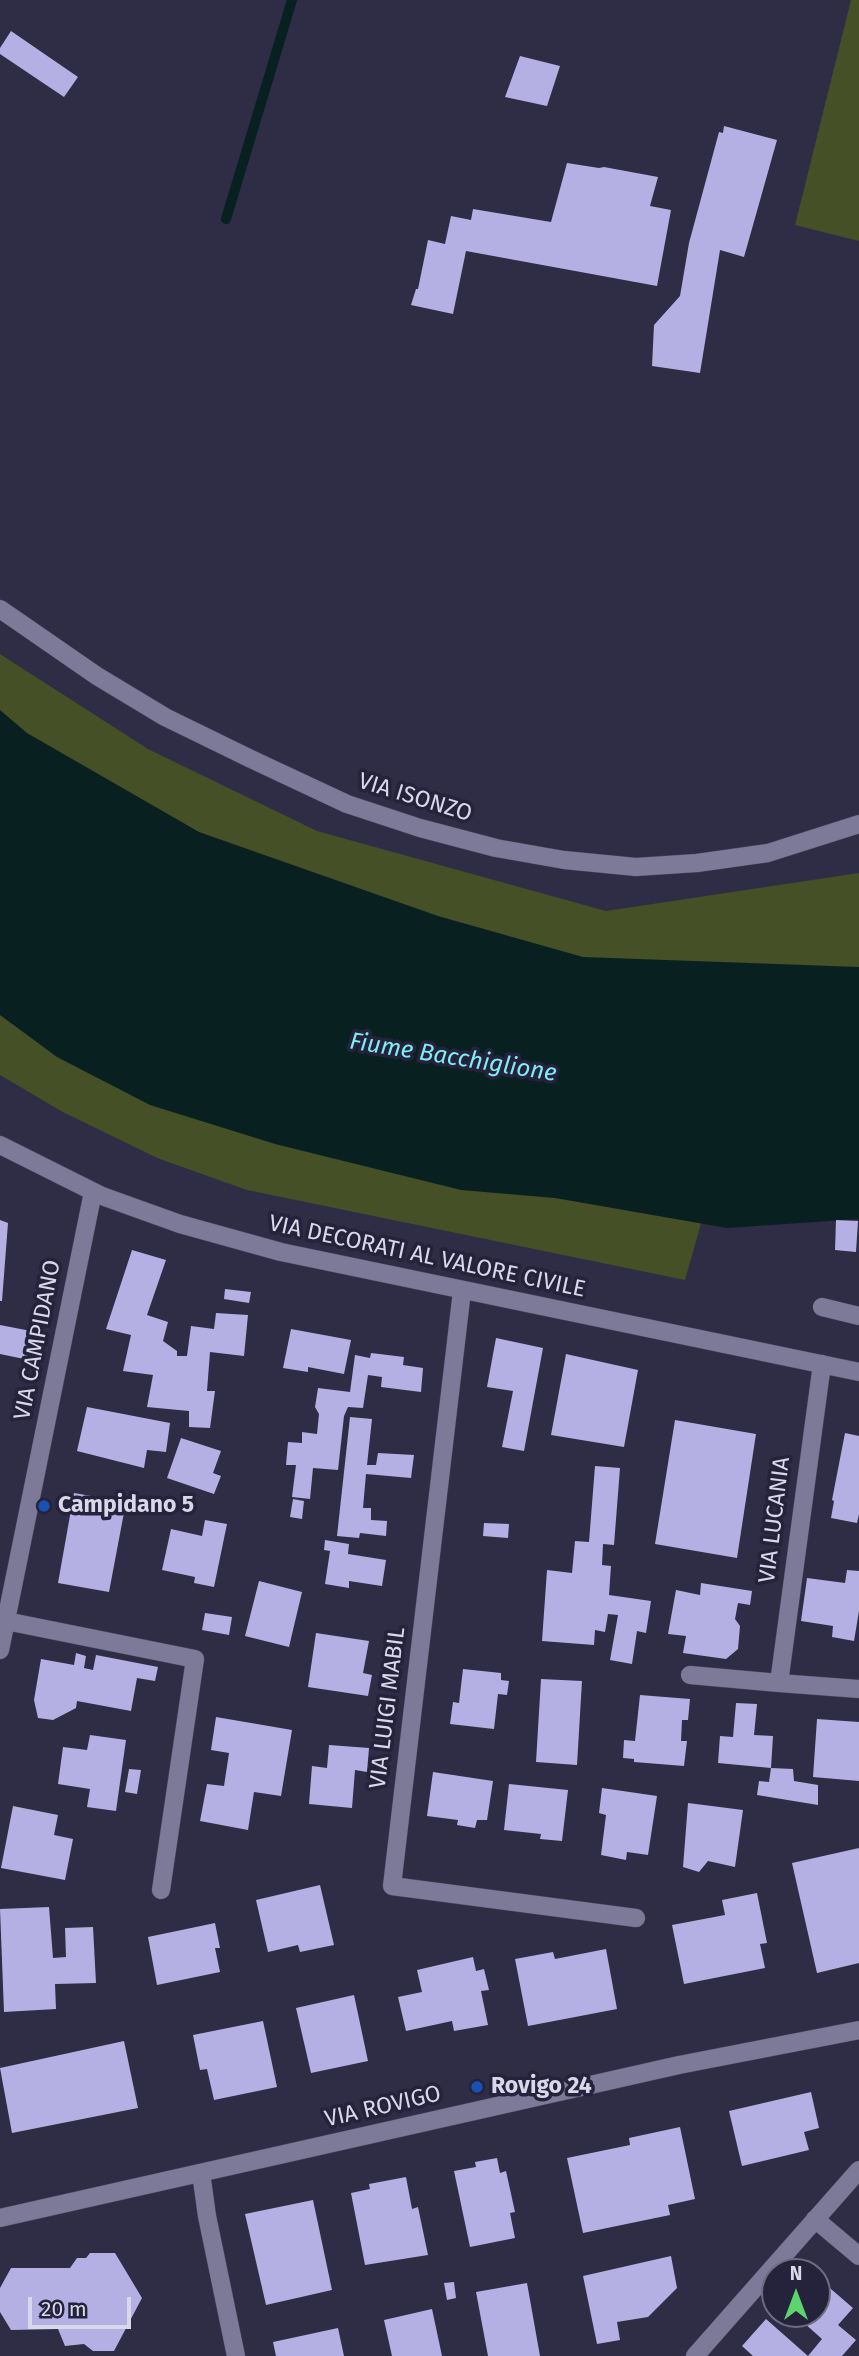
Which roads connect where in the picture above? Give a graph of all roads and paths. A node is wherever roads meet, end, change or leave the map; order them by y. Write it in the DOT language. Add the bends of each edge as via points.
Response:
graph roads {
  1 [pos="0,609"];
  2 [pos="859,824"];
  3 [pos="0,1144"];
  4 [pos="93,1192"];
  5 [pos="462,1291"];
  6 [pos="822,1307"];
  7 [pos="859,1316"];
  8 [pos="822,1364"];
  9 [pos="859,1372"];
  10 [pos="6,1621"];
  11 [pos="0,1650"];
  12 [pos="690,1675"];
  13 [pos="779,1683"];
  14 [pos="859,1689"];
  15 [pos="160,1890"];
  16 [pos="636,1918"];
  17 [pos="859,2030"];
  18 [pos="859,2171"];
  19 [pos="201,2173"];
  20 [pos="0,2218"];
  21 [pos="816,2219"];
  22 [pos="859,2256"];
  23 [pos="236,2356"];
  24 [pos="695,2356"];
  1 -- 2 [label="street, VIA ISONZO" via="131,697 251,759 347,804 496,848 636,867 685,864 768,853"];
  3 -- 4 [label="street, VIA DECORATI AL VALORE CIVILE"];
  4 -- 5 [label="street, VIA DECORATI AL VALORE CIVILE" via="180,1224 281,1252"];
  4 -- 10 [label="street, VIA CAMPIDANO"];
  5 -- 8 [label="street, VIA DECORATI AL VALORE CIVILE"];
  5 -- 16 [label="street, VIA LUIGI MABIL" via="392,1886"];
  6 -- 7 [label="street"];
  8 -- 9 [label="street, VIA DECORATI AL VALORE CIVILE"];
  8 -- 13 [label="street, VIA LUCANIA"];
  10 -- 11 [label="street, VIA CAMPIDANO"];
  10 -- 15 [label="street" via="195,1658"];
  12 -- 13 [label="street"];
  13 -- 14 [label="street"];
  17 -- 19 [label="street, VIA ROVIGO" via="679,2065"];
  18 -- 21 [label="street"];
  19 -- 20 [label="street, VIA ROVIGO"];
  19 -- 23 [label="street"];
  21 -- 22 [label="street"];
  21 -- 24 [label="street"];
}
